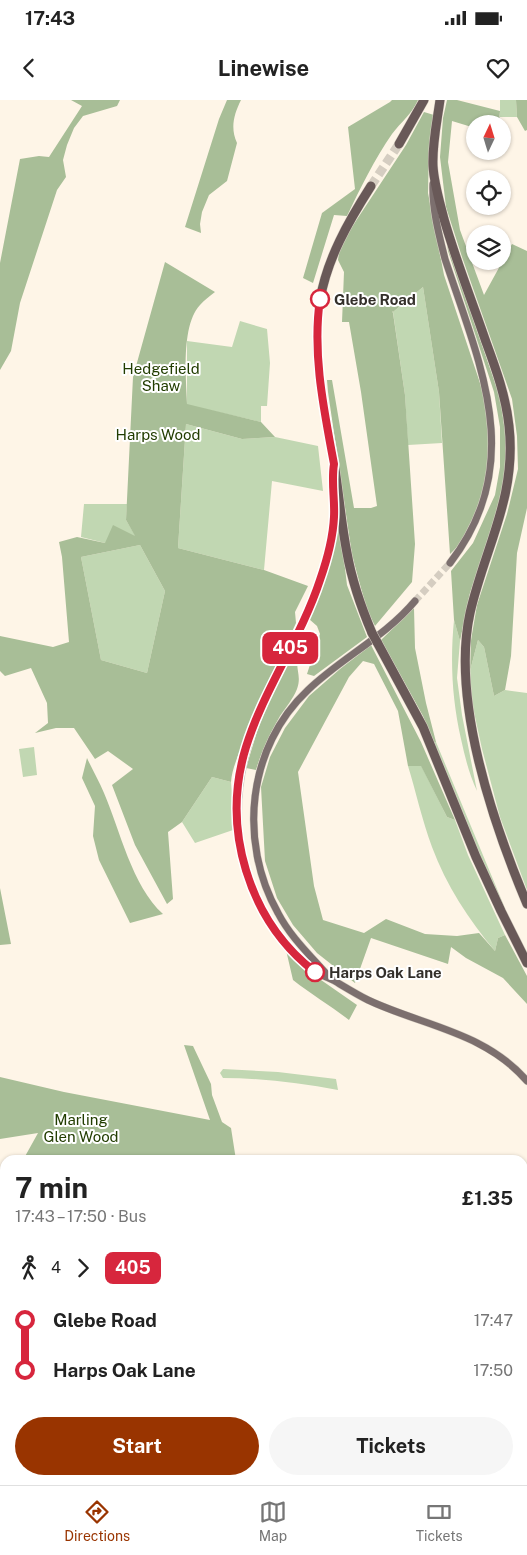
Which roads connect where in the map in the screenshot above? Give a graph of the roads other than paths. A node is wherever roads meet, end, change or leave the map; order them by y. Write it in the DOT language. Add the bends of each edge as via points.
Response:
graph roads {
  1 [pos="424,100"];
  2 [pos="440,100"];
  3 [pos="399,144"];
  4 [pos="433,167"];
  5 [pos="371,186"];
  6 [pos="334,464"];
  7 [pos="450,563"];
  8 [pos="415,601"];
  9 [pos="527,904"];
  10 [pos="527,963"];
  11 [pos="332,980"];
  12 [pos="527,1081"];
  1 -- 3 [label="highway"];
  2 -- 4 [label="highway"];
  4 -- 7 [label="main road" via="432,191 439,238 488,385 496,439 495,465 485,504 467,541"];
  4 -- 9 [label="highway" via="450,241 500,381 509,424 511,453 506,496 470,613 465,671 471,721 486,784"];
  5 -- 6 [label="highway" via="333,256 318,312 318,356"];
  6 -- 10 [label="highway, bridge" via="351,573 363,612 423,727 476,857"];
  6 -- 11 [label="main road" via="334,517 324,568 246,746 238,812 242,857 261,910 294,954 315,972"];
  8 -- 11 [label="main road" via="398,619 299,699 271,740 256,786 254,840 268,893 295,938"];
  11 -- 12 [label="main road" via="368,1000 483,1044"];
}
